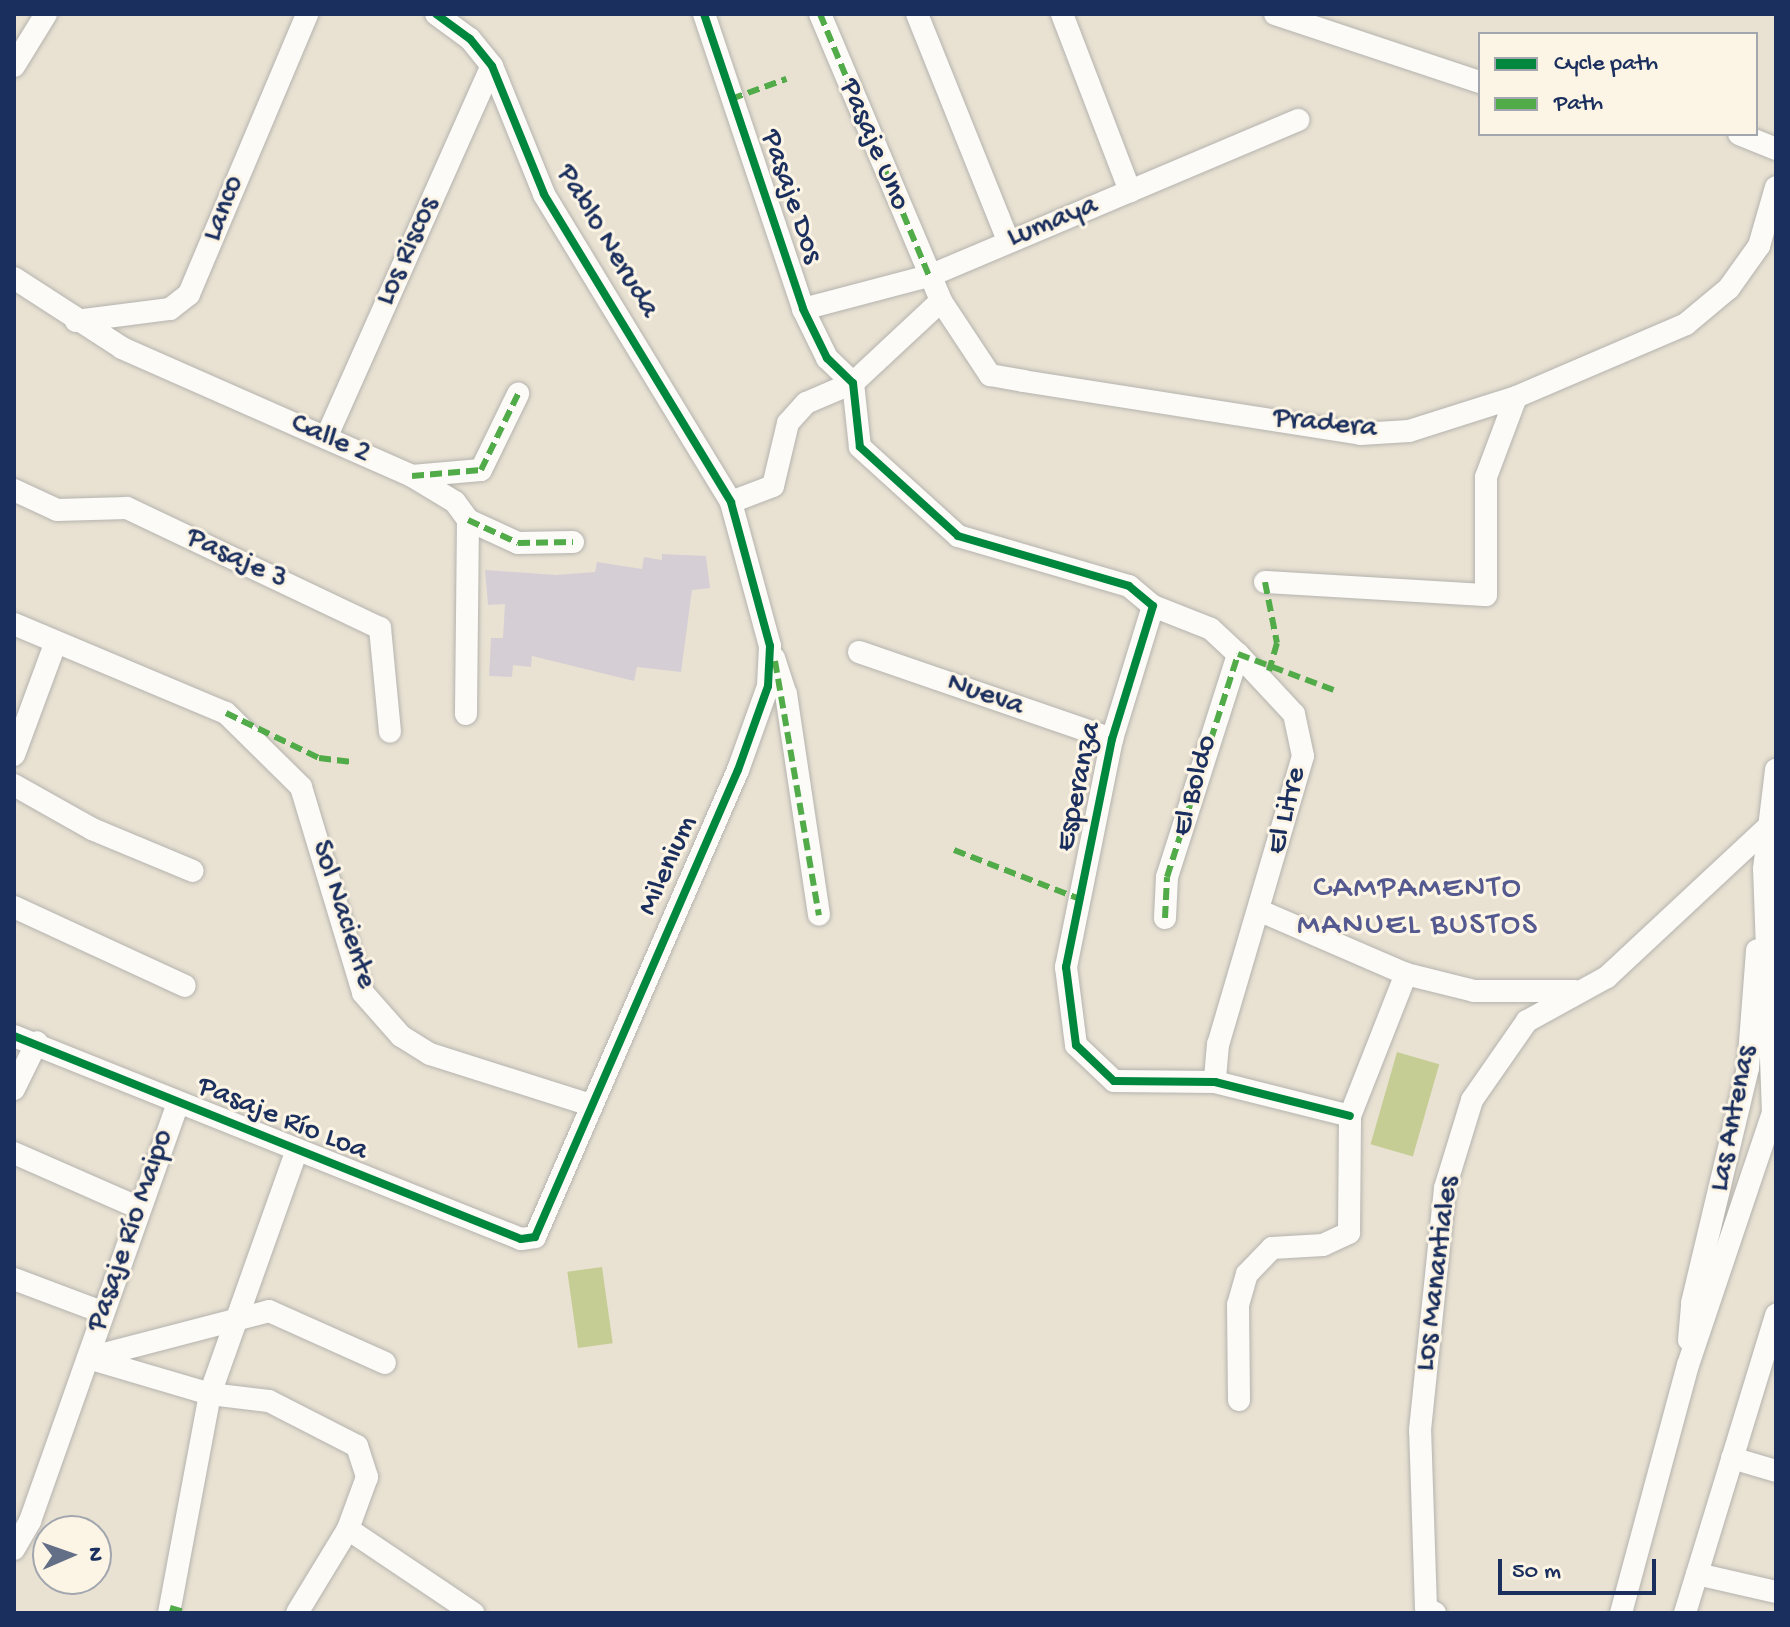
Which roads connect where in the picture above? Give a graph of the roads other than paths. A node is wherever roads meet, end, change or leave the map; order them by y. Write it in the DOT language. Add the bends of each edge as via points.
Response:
graph roads {
  1 [pos="46,14"];
  2 [pos="307,14"];
  3 [pos="436,14"];
  4 [pos="704,14"];
  5 [pos="820,14"];
  6 [pos="917,14"];
  7 [pos="1062,14"];
  8 [pos="1275,14"];
  9 [pos="14,66"];
  10 [pos="492,66"];
  11 [pos="1478,81"];
  12 [pos="1298,120"];
  13 [pos="1744,136"];
  14 [pos="1776,149"];
  15 [pos="1776,187"];
  16 [pos="1130,191"];
  17 [pos="1008,240"];
  18 [pos="929,276"];
  19 [pos="14,278"];
  20 [pos="941,301"];
  21 [pos="803,309"];
  22 [pos="76,321"];
  23 [pos="853,383"];
  24 [pos="518,394"];
  25 [pos="1516,397"];
  26 [pos="326,438"];
  27 [pos="412,476"];
  28 [pos="14,490"];
  29 [pos="731,502"];
  30 [pos="468,520"];
  31 [pos="573,542"];
  32 [pos="1265,582"];
  33 [pos="1153,606"];
  34 [pos="14,624"];
  35 [pos="55,644"];
  36 [pos="770,646"];
  37 [pos="859,652"];
  38 [pos="1238,654"];
  39 [pos="466,714"];
  40 [pos="390,732"];
  41 [pos="1112,739"];
  42 [pos="14,755"];
  43 [pos="1776,770"];
  44 [pos="14,785"];
  45 [pos="1768,827"];
  46 [pos="1764,869"];
  47 [pos="193,871"];
  48 [pos="14,907"];
  49 [pos="1258,910"];
  50 [pos="819,915"];
  51 [pos="1165,918"];
  52 [pos="1772,938"];
  53 [pos="1406,974"];
  54 [pos="185,986"];
  55 [pos="1575,991"];
  56 [pos="14,1036"];
  57 [pos="37,1042"];
  58 [pos="1215,1082"];
  59 [pos="14,1089"];
  60 [pos="178,1103"];
  61 [pos="588,1104"];
  62 [pos="1350,1116"];
  63 [pos="296,1152"];
  64 [pos="14,1153"];
  65 [pos="139,1208"];
  66 [pos="535,1237"];
  67 [pos="14,1279"];
  68 [pos="102,1312"];
  69 [pos="1776,1315"];
  70 [pos="238,1317"];
  71 [pos="1770,1355"];
  72 [pos="88,1358"];
  73 [pos="385,1363"];
  74 [pos="1688,1365"];
  75 [pos="210,1394"];
  76 [pos="1239,1400"];
  77 [pos="1732,1458"];
  78 [pos="1776,1471"];
  79 [pos="348,1529"];
  80 [pos="14,1549"];
  81 [pos="1697,1574"];
  82 [pos="1776,1592"];
  83 [pos="175,1611"];
  84 [pos="297,1613"];
  85 [pos="473,1613"];
  86 [pos="1435,1613"];
  87 [pos="1621,1613"];
  88 [pos="1685,1613"];
  1 -- 9 [label="street"];
  2 -- 22 [label="street, Lanco" via="189,294 170,309"];
  3 -- 10 [label="street, Pablo Neruda" via="470,39"];
  4 -- 21 [label="street, Pasaje Dos"];
  5 -- 18 [label="street, Pasaje Uno"];
  6 -- 17 [label="street"];
  7 -- 16 [label="street"];
  8 -- 11 [label="street"];
  10 -- 26 [label="street, Los Riscos"];
  10 -- 29 [label="street, Pablo Neruda" via="544,194"];
  12 -- 16 [label="street, Lumaya"];
  13 -- 14 [label="street"];
  15 -- 25 [label="street, Pradera" via="1759,246 1729,288 1686,324"];
  16 -- 17 [label="street, Lumaya"];
  17 -- 18 [label="street, Lumaya"];
  18 -- 20 [label="street, Pradera"];
  18 -- 21 [label="street, Lumaya"];
  19 -- 22 [label="street, Calle 2"];
  20 -- 23 [label="street"];
  20 -- 25 [label="street, Pradera" via="990,375 1023,381 1360,434 1409,431"];
  21 -- 23 [label="street, Pasaje Dos" via="827,358"];
  22 -- 26 [label="street, Calle 2"];
  23 -- 29 [label="street" via="806,403 788,423 773,486"];
  23 -- 33 [label="street" via="860,447 958,536 1129,586"];
  24 -- 27 [label="street" via="481,470"];
  25 -- 32 [label="street" via="1486,477 1486,595"];
  26 -- 27 [label="street, Calle 2"];
  27 -- 30 [label="street, Calle 2" via="455,502"];
  28 -- 40 [label="street, Pasaje 3" via="57,510 127,508 380,628"];
  29 -- 36 [label="street, Milenium"];
  30 -- 31 [label="street, Calle 2" via="518,543"];
  30 -- 39 [label="street"];
  33 -- 38 [label="street, El Litre" via="1211,629"];
  33 -- 41 [label="street, Esperanza"];
  34 -- 35 [label="street"];
  35 -- 42 [label="street"];
  35 -- 61 [label="street, Sol Naciente" via="226,713 301,787 363,993 401,1036 430,1054"];
  36 -- 50 [label="street" via="786,694"];
  36 -- 61 [label="street, Milenium" via="768,686 738,770"];
  37 -- 41 [label="street, Nueva"];
  38 -- 49 [label="street, El Litre" via="1294,714 1303,756"];
  38 -- 51 [label="street, El Boldo" via="1167,877"];
  41 -- 58 [label="street, Esperanza" via="1066,967 1076,1045 1114,1081"];
  43 -- 45 [label="street, Las Antenas"];
  44 -- 47 [label="street"];
  45 -- 46 [label="street, Las Antenas"];
  45 -- 55 [label="street, Los Manantiales" via="1607,977"];
  46 -- 52 [label="street, Las Antenas"];
  46 -- 74 [label="street, Las Antenas" via="1748,1068 1692,1303"];
  48 -- 54 [label="street"];
  49 -- 53 [label="street"];
  49 -- 58 [label="street, El Litre" via="1218,1044"];
  52 -- 74 [label="street, Las Antenas" via="1773,1113"];
  53 -- 55 [label="street" via="1474,991"];
  53 -- 62 [label="street"];
  55 -- 86 [label="street, Los Manantiales" via="1527,1021 1472,1100 1445,1188 1420,1430 1426,1608"];
  56 -- 57 [label="street, Pasaje Río Loa"];
  57 -- 59 [label="street"];
  57 -- 60 [label="street, Pasaje Río Loa"];
  58 -- 62 [label="street, Esperanza"];
  60 -- 63 [label="street, Pasaje Río Loa" via="268,1134"];
  60 -- 65 [label="street, Pasaje Río Maipo"];
  61 -- 66 [label="street, Milenium"];
  62 -- 76 [label="street" via="1349,1233 1323,1245 1272,1248 1247,1274 1238,1305"];
  63 -- 66 [label="street, Pasaje Río Loa" via="521,1239"];
  63 -- 70 [label="street"];
  64 -- 65 [label="street"];
  65 -- 68 [label="street, Pasaje Río Maipo"];
  67 -- 68 [label="street"];
  68 -- 72 [label="street, Pasaje Río Maipo"];
  69 -- 71 [label="street"];
  70 -- 72 [label="street"];
  70 -- 73 [label="street" via="269,1311 292,1317"];
  70 -- 75 [label="street"];
  71 -- 77 [label="street"];
  72 -- 75 [label="street"];
  72 -- 80 [label="street, Pasaje Río Maipo"];
  74 -- 87 [label="street, Las Antenas"];
  75 -- 79 [label="street" via="269,1401 357,1446 367,1477"];
  75 -- 83 [label="street"];
  77 -- 78 [label="street"];
  77 -- 81 [label="street"];
  79 -- 84 [label="street"];
  79 -- 85 [label="street"];
  81 -- 82 [label="street"];
  81 -- 88 [label="street"];
}
